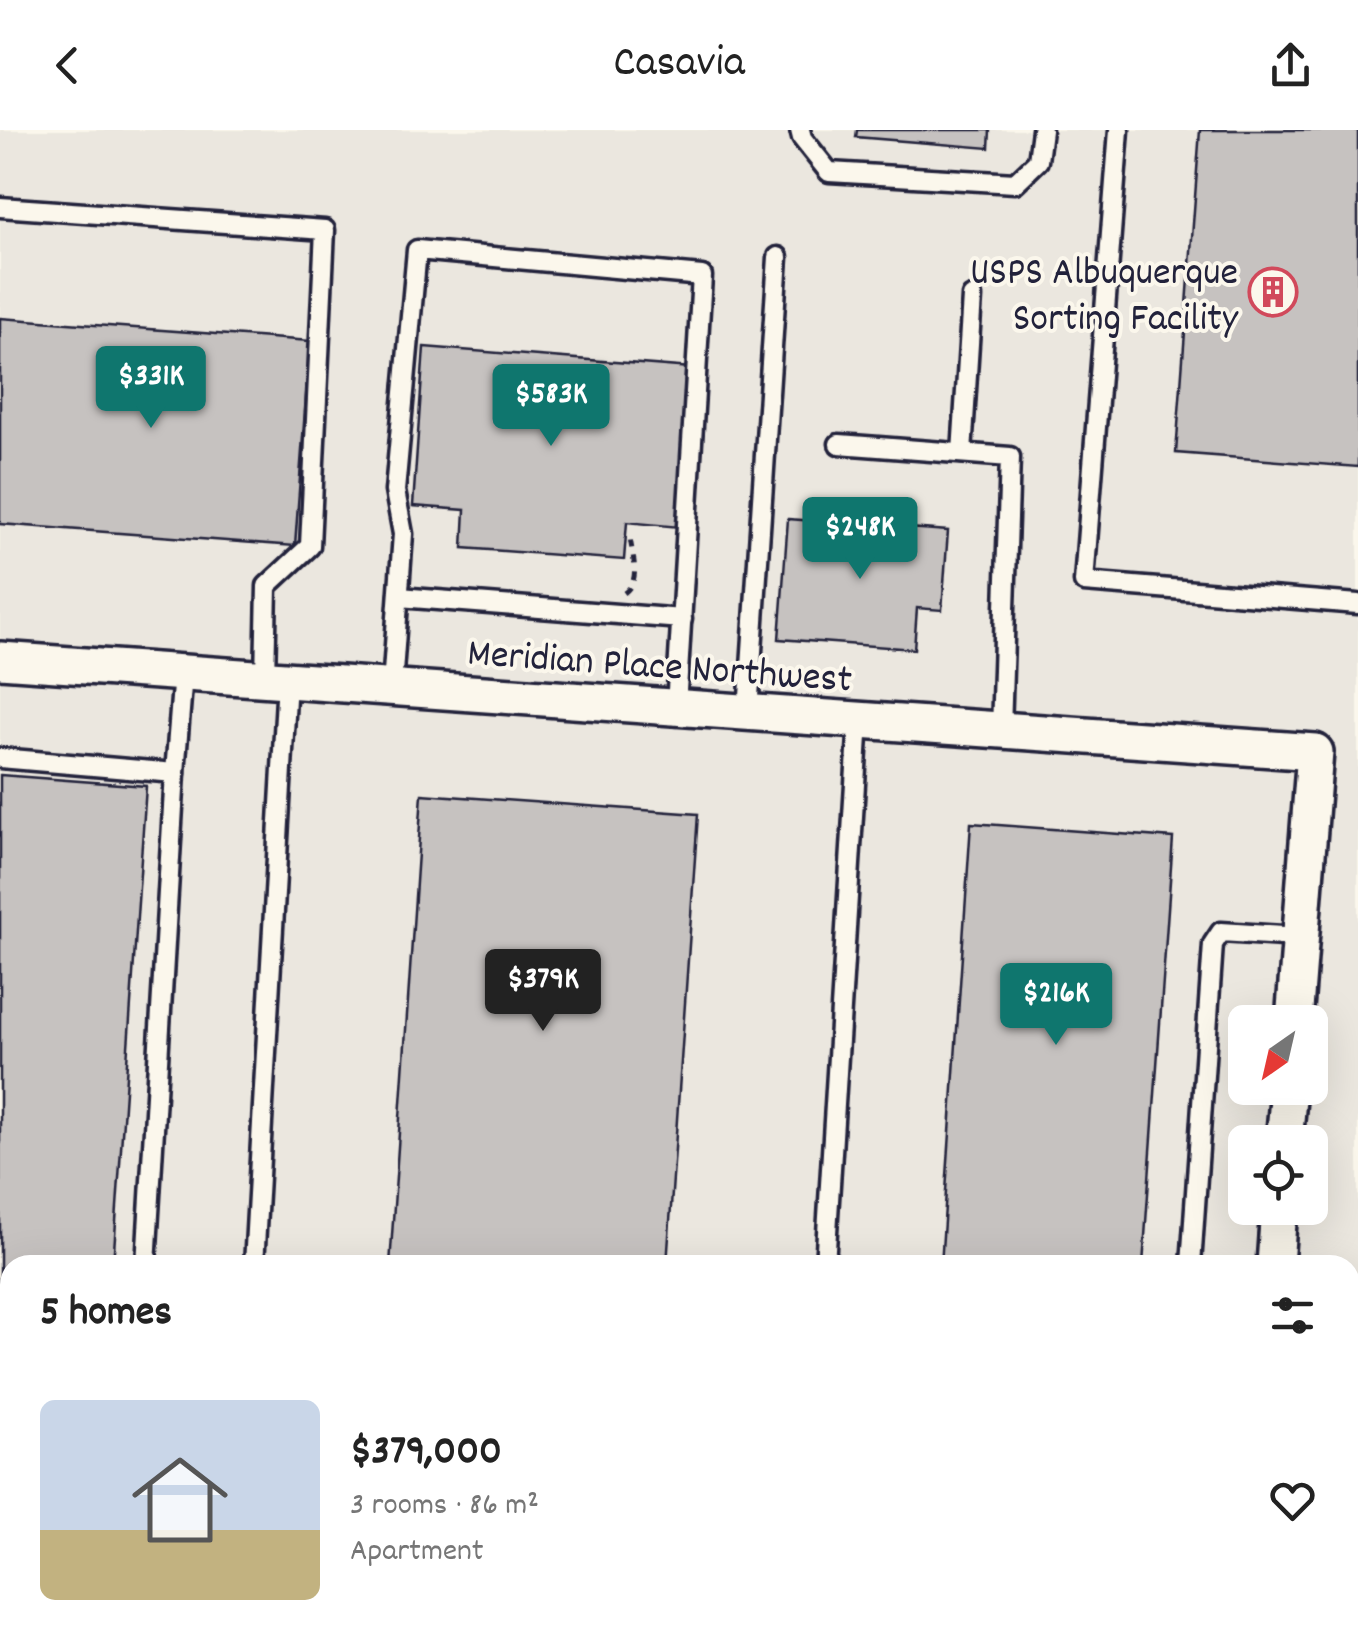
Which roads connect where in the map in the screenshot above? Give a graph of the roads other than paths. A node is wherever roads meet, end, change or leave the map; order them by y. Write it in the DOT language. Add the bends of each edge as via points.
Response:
graph roads {
  1 [pos="800,130"];
  2 [pos="1042,130"];
  3 [pos="1120,130"];
  4 [pos="0,207"];
  5 [pos="778,256"];
  6 [pos="972,297"];
  7 [pos="839,444"];
  8 [pos="962,453"];
  9 [pos="399,597"];
  10 [pos="1358,604"];
  11 [pos="682,619"];
  12 [pos="0,660"];
  13 [pos="183,673"];
  14 [pos="276,679"];
  15 [pos="392,687"];
  16 [pos="676,707"];
  17 [pos="748,712"];
  18 [pos="860,720"];
  19 [pos="1001,730"];
  20 [pos="0,758"];
  21 [pos="176,772"];
  22 [pos="1300,936"];
  23 [pos="1295,1005"];
  24 [pos="1278,1225"];
  25 [pos="147,1255"];
  26 [pos="254,1255"];
  27 [pos="826,1255"];
  28 [pos="1192,1255"];
  29 [pos="1276,1255"];
  1 -- 2 [label="lane" via="830,172 1015,184 1038,162"];
  3 -- 10 [label="lane" via="1084,582"];
  4 -- 14 [label="lane" via="325,230 310,546 267,586"];
  5 -- 17 [label="lane"];
  6 -- 8 [label="lane"];
  7 -- 8 [label="lane"];
  8 -- 19 [label="lane" via="1010,457"];
  9 -- 11 [label="lane"];
  9 -- 11 [label="lane" via="403,534 395,491 417,250 702,276"];
  9 -- 15 [label="lane"];
  11 -- 16 [label="lane"];
  12 -- 13 [label="street, Meridian Place Northwest"];
  13 -- 14 [label="street, Meridian Place Northwest"];
  13 -- 21 [label="lane"];
  14 -- 15 [label="street, Meridian Place Northwest"];
  14 -- 26 [label="lane"];
  15 -- 16 [label="street, Meridian Place Northwest"];
  16 -- 17 [label="street, Meridian Place Northwest"];
  17 -- 18 [label="street, Meridian Place Northwest"];
  18 -- 19 [label="street, Meridian Place Northwest"];
  18 -- 27 [label="lane"];
  19 -- 22 [label="street, Meridian Place Northwest" via="1315,752"];
  20 -- 21 [label="lane"];
  21 -- 25 [label="lane"];
  22 -- 23 [label="street"];
  22 -- 28 [label="lane" via="1221,932 1213,944"];
  24 -- 29 [label="street"];
}
